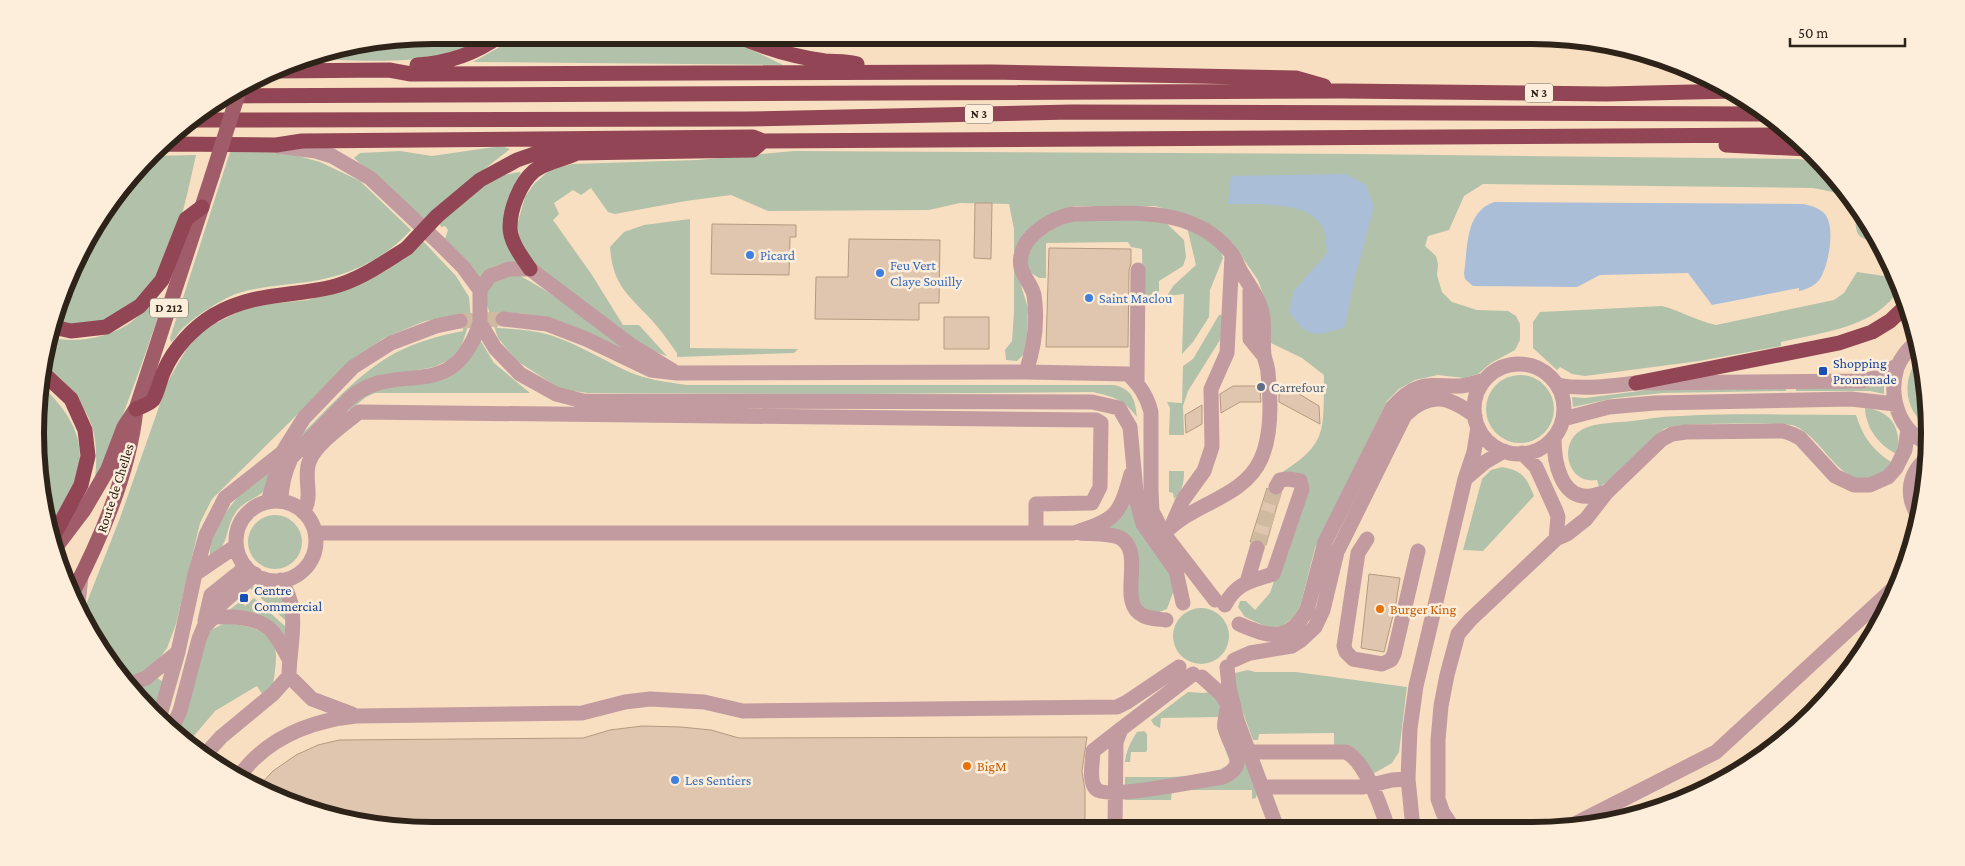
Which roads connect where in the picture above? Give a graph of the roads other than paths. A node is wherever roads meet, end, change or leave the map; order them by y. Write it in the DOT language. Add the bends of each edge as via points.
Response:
graph roads {
  1 [pos="487,44"];
  2 [pos="754,44"];
  3 [pos="389,70"];
  4 [pos="290,71"];
  5 [pos="879,72"];
  6 [pos="1343,91"];
  7 [pos="1718,91"];
  8 [pos="237,96"];
  9 [pos="238,96"];
  10 [pos="1755,114"];
  11 [pos="202,120"];
  12 [pos="1783,135"];
  13 [pos="1583,136"];
  14 [pos="763,141"];
  15 [pos="171,145"];
  16 [pos="276,145"];
  17 [pos="1797,148"];
  18 [pos="577,153"];
  19 [pos="202,207"];
  20 [pos="1232,255"];
  21 [pos="530,269"];
  22 [pos="1138,270"];
  23 [pos="480,290"];
  24 [pos="1902,310"];
  25 [pos="503,319"];
  26 [pos="460,321"];
  27 [pos="480,323"];
  28 [pos="58,328"];
  29 [pos="1911,347"];
  30 [pos="1897,366"];
  31 [pos="1026,372"];
  32 [pos="677,374"];
  33 [pos="48,378"];
  34 [pos="1484,380"];
  35 [pos="1136,383"];
  36 [pos="1636,383"];
  37 [pos="1557,385"];
  38 [pos="1895,404"];
  39 [pos="136,409"];
  40 [pos="1563,418"];
  41 [pos="1477,422"];
  42 [pos="1908,429"];
  43 [pos="1554,438"];
  44 [pos="1921,439"];
  45 [pos="1504,451"];
  46 [pos="282,453"];
  47 [pos="1522,453"];
  48 [pos="1919,466"];
  49 [pos="1133,468"];
  50 [pos="1465,479"];
  51 [pos="1276,487"];
  52 [pos="1607,492"];
  53 [pos="274,502"];
  54 [pos="1914,507"];
  55 [pos="303,512"];
  56 [pos="1168,529"];
  57 [pos="56,530"];
  58 [pos="315,532"];
  59 [pos="1036,533"];
  60 [pos="1074,533"];
  61 [pos="1367,539"];
  62 [pos="1556,539"];
  63 [pos="59,542"];
  64 [pos="236,546"];
  65 [pos="1257,548"];
  66 [pos="1418,551"];
  67 [pos="250,571"];
  68 [pos="195,574"];
  69 [pos="81,577"];
  70 [pos="282,580"];
  71 [pos="1246,582"];
  72 [pos="76,587"];
  73 [pos="79,595"];
  74 [pos="1885,596"];
  75 [pos="1183,603"];
  76 [pos="1166,620"];
  77 [pos="209,622"];
  78 [pos="1239,624"];
  79 [pos="178,652"];
  80 [pos="289,659"];
  81 [pos="1179,668"];
  82 [pos="289,676"];
  83 [pos="134,683"];
  84 [pos="1228,704"];
  85 [pos="162,712"];
  86 [pos="356,716"];
  87 [pos="1237,720"];
  88 [pos="174,724"];
  89 [pos="1121,730"];
  90 [pos="209,751"];
  91 [pos="1249,752"];
  92 [pos="242,772"];
  93 [pos="1408,779"];
  94 [pos="1372,785"];
  95 [pos="1262,787"];
  96 [pos="1116,792"];
  97 [pos="1587,818"];
  98 [pos="1115,822"];
  99 [pos="1275,822"];
  100 [pos="1386,822"];
  101 [pos="1412,822"];
  102 [pos="1449,822"];
  1 -- 3 [label="highway" via="460,58"];
  2 -- 5 [label="highway" via="825,61 854,63"];
  3 -- 4 [label="highway"];
  3 -- 5 [label="highway" via="411,74"];
  5 -- 6 [label="highway" via="1296,78"];
  6 -- 7 [label="highway, N 3" via="1565,94"];
  6 -- 9 [label="highway, N 3"];
  8 -- 19 [label="main road, D 212, bridge"];
  10 -- 11 [label="highway, N 3" via="1071,112 747,119"];
  12 -- 13 [label="highway"];
  13 -- 14 [label="highway"];
  13 -- 17 [label="highway" via="1614,143"];
  14 -- 16 [label="highway" via="753,137 302,142"];
  14 -- 18 [label="highway" via="753,150"];
  15 -- 16 [label="highway"];
  16 -- 23 [label="street" via="332,156 370,178 438,242"];
  18 -- 21 [label="highway" via="534,171 516,201 510,228"];
  18 -- 39 [label="highway, bridge" via="562,149 537,153 480,180 437,216 406,248 372,271 335,286 257,298 213,316 178,347 152,400"];
  19 -- 28 [label="highway" via="186,219 162,280 140,306 106,327 72,331"];
  19 -- 39 [label="main road, Route de Chelles / D 212"];
  20 -- 31 [label="street" via="1217,237 1181,219 1157,214 1061,216 1030,238 1021,261 1034,295 1035,314 1034,348"];
  20 -- 56 [label="street" via="1227,353 1211,390 1212,446 1204,471 1183,500"];
  20 -- 56 [label="street" via="1261,307 1270,428 1261,459 1253,472 1231,492"];
  21 -- 23 [label="street" via="509,269 490,276"];
  21 -- 32 [label="street" via="632,346"];
  22 -- 35 [label="street"];
  23 -- 27 [label="street"];
  24 -- 36 [label="highway" via="1872,332 1839,343"];
  25 -- 32 [label="street" via="547,324 651,370"];
  26 -- 46 [label="street" via="436,326 391,343 354,367 304,418"];
  27 -- 49 [label="street" via="495,348 520,374 556,394 583,401 1106,404 1119,408 1130,427"];
  27 -- 53 [label="street" via="475,338 460,361 443,373 384,381 350,398 291,458 281,493"];
  29 -- 30 [label="street"];
  30 -- 36 [label="street" via="1862,381"];
  30 -- 38 [label="street" via="1893,384"];
  31 -- 32 [label="street"];
  31 -- 35 [label="street" via="1128,374"];
  33 -- 57 [label="highway" via="70,399 85,430 88,456 81,485"];
  34 -- 37 [label="street" via="1508,365 1522,364 1548,374"];
  34 -- 41 [label="street" via="1475,404"];
  34 -- 78 [label="street" via="1462,386 1424,386 1398,401 1325,542 1302,619 1294,628 1275,636"];
  35 -- 56 [label="street" via="1148,400 1151,412 1152,511"];
  36 -- 37 [label="street" via="1600,388"];
  37 -- 40 [label="street" via="1562,395"];
  38 -- 40 [label="street" via="1851,399 1655,402 1609,407"];
  38 -- 42 [label="street"];
  39 -- 63 [label="main road, Route de Chelles / D 212" via="124,427 103,478"];
  39 -- 69 [label="main road, Route de Chelles / D 212" via="134,430 109,516"];
  40 -- 43 [label="street"];
  41 -- 45 [label="street" via="1485,437"];
  41 -- 50 [label="street" via="1474,452"];
  41 -- 87 [label="street" via="1460,405 1440,399 1421,402 1406,414 1337,552 1323,610 1315,627 1292,646 1261,650 1230,663 1229,687"];
  42 -- 44 [label="street"];
  42 -- 52 [label="street" via="1905,450 1896,468 1888,477 1870,485 1854,485 1835,476 1800,438 1792,434 1783,431 1717,431 1672,434 1661,440"];
  43 -- 47 [label="street" via="1545,446"];
  43 -- 52 [label="street" via="1555,462 1566,486 1579,495"];
  45 -- 47 [label="street"];
  45 -- 50 [label="street" via="1480,465"];
  46 -- 53 [label="street"];
  46 -- 68 [label="street" via="225,498 206,535"];
  47 -- 62 [label="street" via="1536,467 1556,511"];
  48 -- 54 [label="street" via="1911,482"];
  49 -- 60 [label="street" via="1125,496 1114,515 1102,524"];
  49 -- 75 [label="street" via="1143,524 1176,571"];
  50 -- 93 [label="street" via="1416,686"];
  51 -- 71 [label="street" via="1280,480 1289,479 1300,481 1302,489 1273,574"];
  52 -- 62 [label="street" via="1586,519"];
  53 -- 55 [label="street" via="293,505"];
  53 -- 64 [label="street" via="251,509 243,518"];
  55 -- 58 [label="street"];
  55 -- 59 [label="street" via="309,498 307,470 310,461 316,451 359,412 1096,420 1101,423 1100,487 1092,503 1036,504"];
  56 -- 71 [label="street" via="1220,602"];
  58 -- 59 [label="street"];
  58 -- 70 [label="street" via="314,551 306,567"];
  59 -- 60 [label="street"];
  60 -- 76 [label="street" via="1122,539 1131,553 1132,602 1136,610 1142,616"];
  61 -- 66 [label="street" via="1358,553 1344,646 1353,659 1382,664 1391,660"];
  62 -- 102 [label="street" via="1458,634 1444,690 1438,740 1438,799"];
  64 -- 67 [label="street" via="239,557"];
  64 -- 68 [label="street"];
  65 -- 71 [label="street"];
  67 -- 70 [label="street" via="268,580"];
  67 -- 77 [label="street" via="211,595"];
  68 -- 79 [label="street"];
  69 -- 72 [label="main road, Route de Chelles / D 212"];
  69 -- 73 [label="street"];
  70 -- 80 [label="street" via="292,610"];
  74 -- 97 [label="street" via="1716,752"];
  77 -- 80 [label="street" via="229,616 268,627"];
  77 -- 88 [label="street" via="199,639"];
  79 -- 83 [label="street" via="146,678"];
  79 -- 85 [label="street"];
  80 -- 82 [label="street"];
  81 -- 86 [label="street" via="1116,707 743,711 704,702 650,699 582,713"];
  82 -- 86 [label="street" via="312,699"];
  82 -- 90 [label="street"];
  84 -- 87 [label="street"];
  84 -- 89 [label="street" via="1221,694 1198,676"];
  84 -- 96 [label="street" via="1225,727 1237,757 1234,770 1223,777 1135,792"];
  86 -- 92 [label="street" via="331,719 284,736 259,753"];
  87 -- 91 [label="street"];
  89 -- 96 [label="street" via="1116,742"];
  89 -- 96 [label="street" via="1094,751 1093,757 1092,781 1095,788 1100,792"];
  91 -- 94 [label="street" via="1346,752 1354,755"];
  91 -- 95 [label="street"];
  93 -- 94 [label="street"];
  93 -- 101 [label="street"];
  94 -- 95 [label="street"];
  94 -- 100 [label="street"];
  95 -- 99 [label="street"];
  96 -- 98 [label="street"];
}
